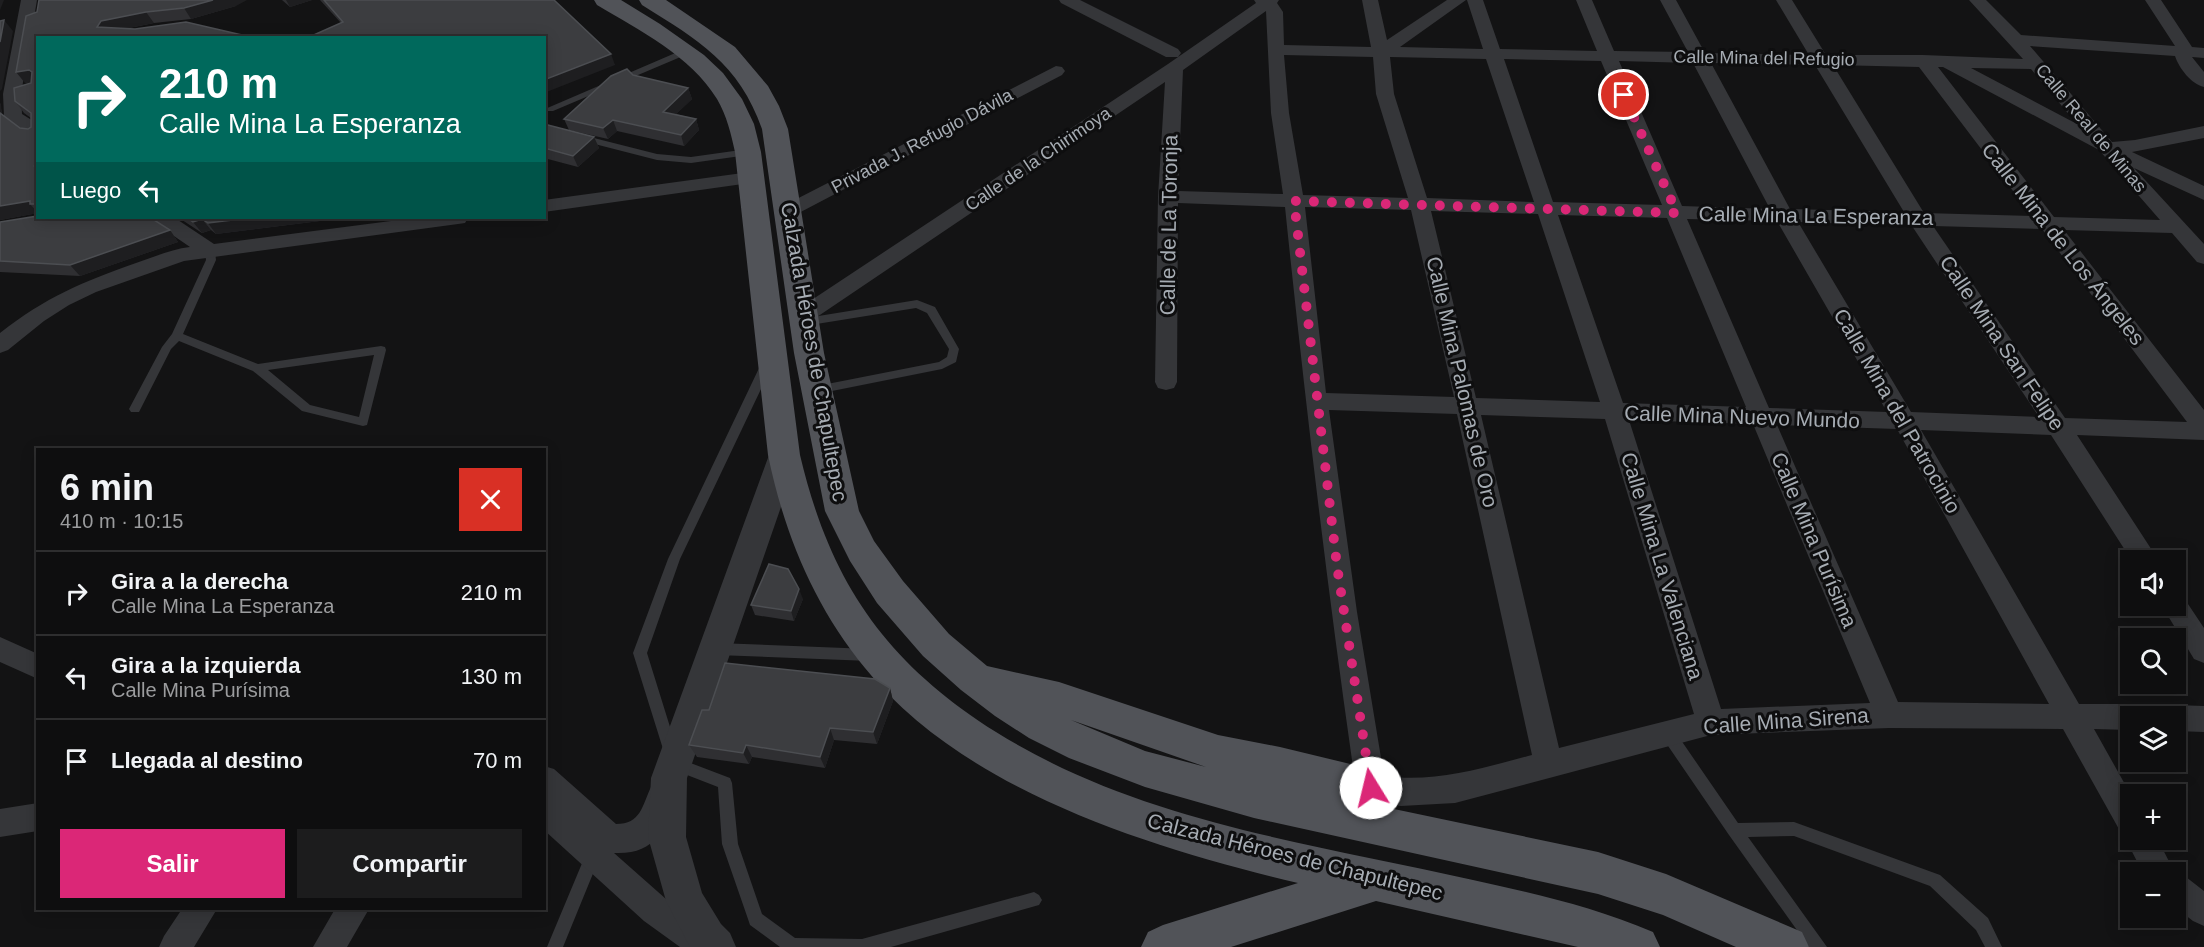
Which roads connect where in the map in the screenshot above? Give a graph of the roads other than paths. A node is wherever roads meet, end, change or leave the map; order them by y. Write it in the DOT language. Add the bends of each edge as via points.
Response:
graph roads {
  1 [pos="29,0"];
  2 [pos="605,0"];
  3 [pos="650,0"];
  4 [pos="1067,0"];
  5 [pos="1370,0"];
  6 [pos="1458,0"];
  7 [pos="1475,0"];
  8 [pos="1584,0"];
  9 [pos="1668,0"];
  10 [pos="1784,0"];
  11 [pos="1977,0"];
  12 [pos="2153,0"];
  13 [pos="1267,1"];
  14 [pos="2016,40"];
  15 [pos="1275,50"];
  16 [pos="687,51"];
  17 [pos="36,52"];
  18 [pos="1381,52"];
  19 [pos="2182,53"];
  20 [pos="2204,53"];
  21 [pos="1494,54"];
  22 [pos="1606,55"];
  23 [pos="18,56"];
  24 [pos="1699,58"];
  25 [pos="1821,59"];
  26 [pos="0,60"];
  27 [pos="1173,61"];
  28 [pos="1933,61"];
  29 [pos="2036,64"];
  30 [pos="1056,71"];
  31 [pos="2204,82"];
  32 [pos="14,94"];
  33 [pos="550,109"];
  34 [pos="36,132"];
  35 [pos="2204,132"];
  36 [pos="567,135"];
  37 [pos="2109,148"];
  38 [pos="749,165"];
  39 [pos="2204,194"];
  40 [pos="1168,197"];
  41 [pos="1294,201"];
  42 [pos="546,206"];
  43 [pos="1420,206"];
  44 [pos="1545,209"];
  45 [pos="788,211"];
  46 [pos="1677,213"];
  47 [pos="1784,216"];
  48 [pos="1917,218"];
  49 [pos="163,219"];
  50 [pos="450,219"];
  51 [pos="2046,223"];
  52 [pos="2176,227"];
  53 [pos="210,251"];
  54 [pos="2204,257"];
  55 [pos="804,319"];
  56 [pos="177,336"];
  57 [pos="0,345"];
  58 [pos="771,354"];
  59 [pos="257,368"];
  60 [pos="1166,382"];
  61 [pos="816,390"];
  62 [pos="1316,401"];
  63 [pos="1468,407"];
  64 [pos="135,409"];
  65 [pos="1615,413"];
  66 [pos="1761,417"];
  67 [pos="1905,422"];
  68 [pos="2058,426"];
  69 [pos="2204,429"];
  70 [pos="784,456"];
  71 [pos="2139,550"];
  72 [pos="2181,616"];
  73 [pos="0,649"];
  74 [pos="714,649"];
  75 [pos="2204,651"];
  76 [pos="878,655"];
  77 [pos="36,666"];
  78 [pos="974,678"];
  79 [pos="1889,715"];
  80 [pos="2069,715"];
  81 [pos="2120,716"];
  82 [pos="2186,718"];
  83 [pos="2204,719"];
  84 [pos="1711,722"];
  85 [pos="1669,735"];
  86 [pos="1549,766"];
  87 [pos="671,770"];
  88 [pos="546,781"];
  89 [pos="1371,788"];
  90 [pos="2120,804"];
  91 [pos="546,811"];
  92 [pos="36,817"];
  93 [pos="0,823"];
  94 [pos="1734,830"];
  95 [pos="606,844"];
  96 [pos="1376,880"];
  97 [pos="2186,896"];
  98 [pos="1034,900"];
  99 [pos="200,910"];
  100 [pos="352,910"];
  101 [pos="2204,910"];
  102 [pos="174,947"];
  103 [pos="329,947"];
  104 [pos="555,947"];
  105 [pos="707,947"];
  106 [pos="716,947"];
  107 [pos="1163,947"];
  108 [pos="1638,947"];
  109 [pos="1787,947"];
  110 [pos="1819,947"];
  111 [pos="1994,947"];
  1 -- 23 [label="street"];
  2 -- 16 [label="main road, Calzada Héroes de Chapultepec"];
  3 -- 45 [label="main road, Calzada Héroes de Chapultepec" via="731,55 761,91 775,129"];
  4 -- 27 [label="street"];
  5 -- 18 [label="street, Calle Mina Palomas de Oro"];
  6 -- 18 [label="street"];
  7 -- 21 [label="street, Calle Mina La Valenciana"];
  8 -- 22 [label="street, Calle Mina Purísima"];
  9 -- 24 [label="street, Calle Mina del Patrocinio"];
  10 -- 25 [label="street, Calle Mina San Felipe"];
  11 -- 14 [label="street, Calle Real de Minas"];
  12 -- 19 [label="street" via="2184,46"];
  13 -- 15 [label="street" via="1275,12"];
  13 -- 27 [label="street, Calle de la Chirimoya"];
  14 -- 19 [label="street"];
  14 -- 29 [label="street, Calle Real de Minas"];
  15 -- 18 [label="street, Calle Mina del Refugio"];
  15 -- 41 [label="street"];
  16 -- 33 [label="lane"];
  16 -- 38 [label="main road, Calzada Héroes de Chapultepec" via="734,103"];
  17 -- 23 [label="street"];
  18 -- 21 [label="street, Calle Mina del Refugio"];
  18 -- 43 [label="street, Calle Mina Palomas de Oro" via="1385,94"];
  19 -- 20 [label="street"];
  19 -- 31 [label="street" via="2185,62"];
  21 -- 22 [label="street, Calle Mina del Refugio"];
  21 -- 44 [label="street, Calle Mina La Valenciana"];
  22 -- 24 [label="street, Calle Mina del Refugio"];
  22 -- 46 [label="street, Calle Mina Purísima"];
  23 -- 26 [label="street"];
  23 -- 32 [label="street"];
  24 -- 25 [label="street, Calle Mina del Refugio"];
  24 -- 47 [label="street, Calle Mina del Patrocinio"];
  25 -- 28 [label="street, Calle Mina del Refugio"];
  25 -- 48 [label="street, Calle Mina San Felipe"];
  27 -- 40 [label="street, Calle de La Toronja"];
  27 -- 55 [label="street, Calle de la Chirimoya"];
  28 -- 29 [label="street, Calle Mina del Refugio"];
  28 -- 37 [label="street"];
  28 -- 51 [label="street, Calle Mina de Los Ángeles"];
  29 -- 37 [label="street, Calle Real de Minas"];
  30 -- 45 [label="street, Privada J. Refugio Dávila"];
  32 -- 34 [label="street" via="13,116"];
  35 -- 37 [label="street"];
  36 -- 38 [label="lane" via="657,157"];
  37 -- 39 [label="street"];
  37 -- 52 [label="street, Calle Real de Minas"];
  38 -- 42 [label="street"];
  38 -- 58 [label="main road, Calzada Héroes de Chapultepec"];
  40 -- 41 [label="street, Calle Mina La Esperanza"];
  40 -- 60 [label="street, Calle de La Toronja"];
  41 -- 43 [label="street, Calle Mina La Esperanza"];
  41 -- 62 [label="street"];
  43 -- 44 [label="street, Calle Mina La Esperanza"];
  43 -- 63 [label="street, Calle Mina Palomas de Oro"];
  44 -- 46 [label="street, Calle Mina La Esperanza"];
  44 -- 65 [label="street, Calle Mina La Valenciana"];
  45 -- 55 [label="main road, Calzada Héroes de Chapultepec"];
  46 -- 47 [label="street, Calle Mina La Esperanza"];
  46 -- 66 [label="street, Calle Mina Purísima"];
  47 -- 48 [label="street, Calle Mina La Esperanza"];
  47 -- 67 [label="street, Calle Mina del Patrocinio"];
  48 -- 51 [label="street, Calle Mina La Esperanza"];
  48 -- 68 [label="street, Calle Mina San Felipe"];
  49 -- 53 [label="street"];
  50 -- 53 [label="street"];
  51 -- 52 [label="street, Calle Mina La Esperanza"];
  51 -- 69 [label="street, Calle Mina de Los Ángeles"];
  52 -- 54 [label="street, Calle Real de Minas"];
  53 -- 56 [label="lane" via="211,260"];
  53 -- 57 [label="street" via="181,255 89,287 36,316"];
  55 -- 61 [label="main road, Calzada Héroes de Chapultepec"];
  55 -- 61 [label="lane" via="916,304 931,310 954,349 952,359 942,365"];
  56 -- 59 [label="lane"];
  56 -- 64 [label="lane"];
  58 -- 70 [label="main road, Calzada Héroes de Chapultepec"];
  58 -- 87 [label="lane" via="674,559 640,654"];
  59 -- 59 [label="lane" via="291,363 381,350 363,422 306,408"];
  61 -- 78 [label="main road, Calzada Héroes de Chapultepec" via="842,511 862,551 914,621"];
  62 -- 63 [label="street, Calle Mina Nuevo Mundo"];
  62 -- 89 [label="street"];
  63 -- 65 [label="street, Calle Mina Nuevo Mundo"];
  63 -- 86 [label="street, Calle Mina Palomas de Oro"];
  65 -- 66 [label="street, Calle Mina Nuevo Mundo"];
  65 -- 84 [label="street, Calle Mina La Valenciana"];
  66 -- 67 [label="street, Calle Mina Nuevo Mundo"];
  66 -- 79 [label="street, Calle Mina Purísima"];
  67 -- 68 [label="street, Calle Mina Nuevo Mundo"];
  67 -- 80 [label="street, Calle Mina del Patrocinio"];
  68 -- 69 [label="street, Calle Mina Nuevo Mundo"];
  68 -- 71 [label="street, Calle Mina San Felipe"];
  70 -- 74 [label="street"];
  70 -- 76 [label="main road, Calzada Héroes de Chapultepec" via="791,493 810,546 845,611"];
  72 -- 75 [label="street"];
  73 -- 77 [label="street"];
  74 -- 76 [label="lane"];
  74 -- 87 [label="street"];
  76 -- 96 [label="main road, Calzada Héroes de Chapultepec" via="901,682 944,717 1055,786 1187,835"];
  78 -- 89 [label="main road" via="1059,699 1218,753"];
  78 -- 109 [label="main road, Calzada Héroes de Chapultepec" via="1043,726 1145,769 1254,800 1598,873 1666,895"];
  79 -- 80 [label="street, Calle Mina Sirena"];
  79 -- 84 [label="street, Calle Mina Sirena"];
  80 -- 81 [label="street, Calle Mina Sirena"];
  80 -- 90 [label="street, Calle Mina del Patrocinio"];
  82 -- 83 [label="street"];
  84 -- 85 [label="street, Calle Mina Sirena"];
  85 -- 86 [label="street, Calle Mina Sirena"];
  85 -- 94 [label="lane"];
  86 -- 89 [label="street, Calle Mina Sirena" via="1455,789 1401,792"];
  87 -- 95 [label="street" via="650,825 634,836"];
  87 -- 98 [label="lane" via="724,783 729,844 756,919 792,946 862,947"];
  87 -- 106 [label="street" via="667,837 685,901"];
  88 -- 95 [label="street"];
  91 -- 95 [label="street"];
  92 -- 93 [label="street"];
  94 -- 110 [label="lane"];
  94 -- 111 [label="lane" via="1794,829 1935,880 1982,924"];
  95 -- 104 [label="lane"];
  95 -- 105 [label="street" via="655,910"];
  96 -- 107 [label="main road"];
  96 -- 108 [label="main road, Calzada Héroes de Chapultepec" via="1573,924"];
  97 -- 101 [label="street"];
  99 -- 102 [label="street"];
  100 -- 103 [label="street"];
}
